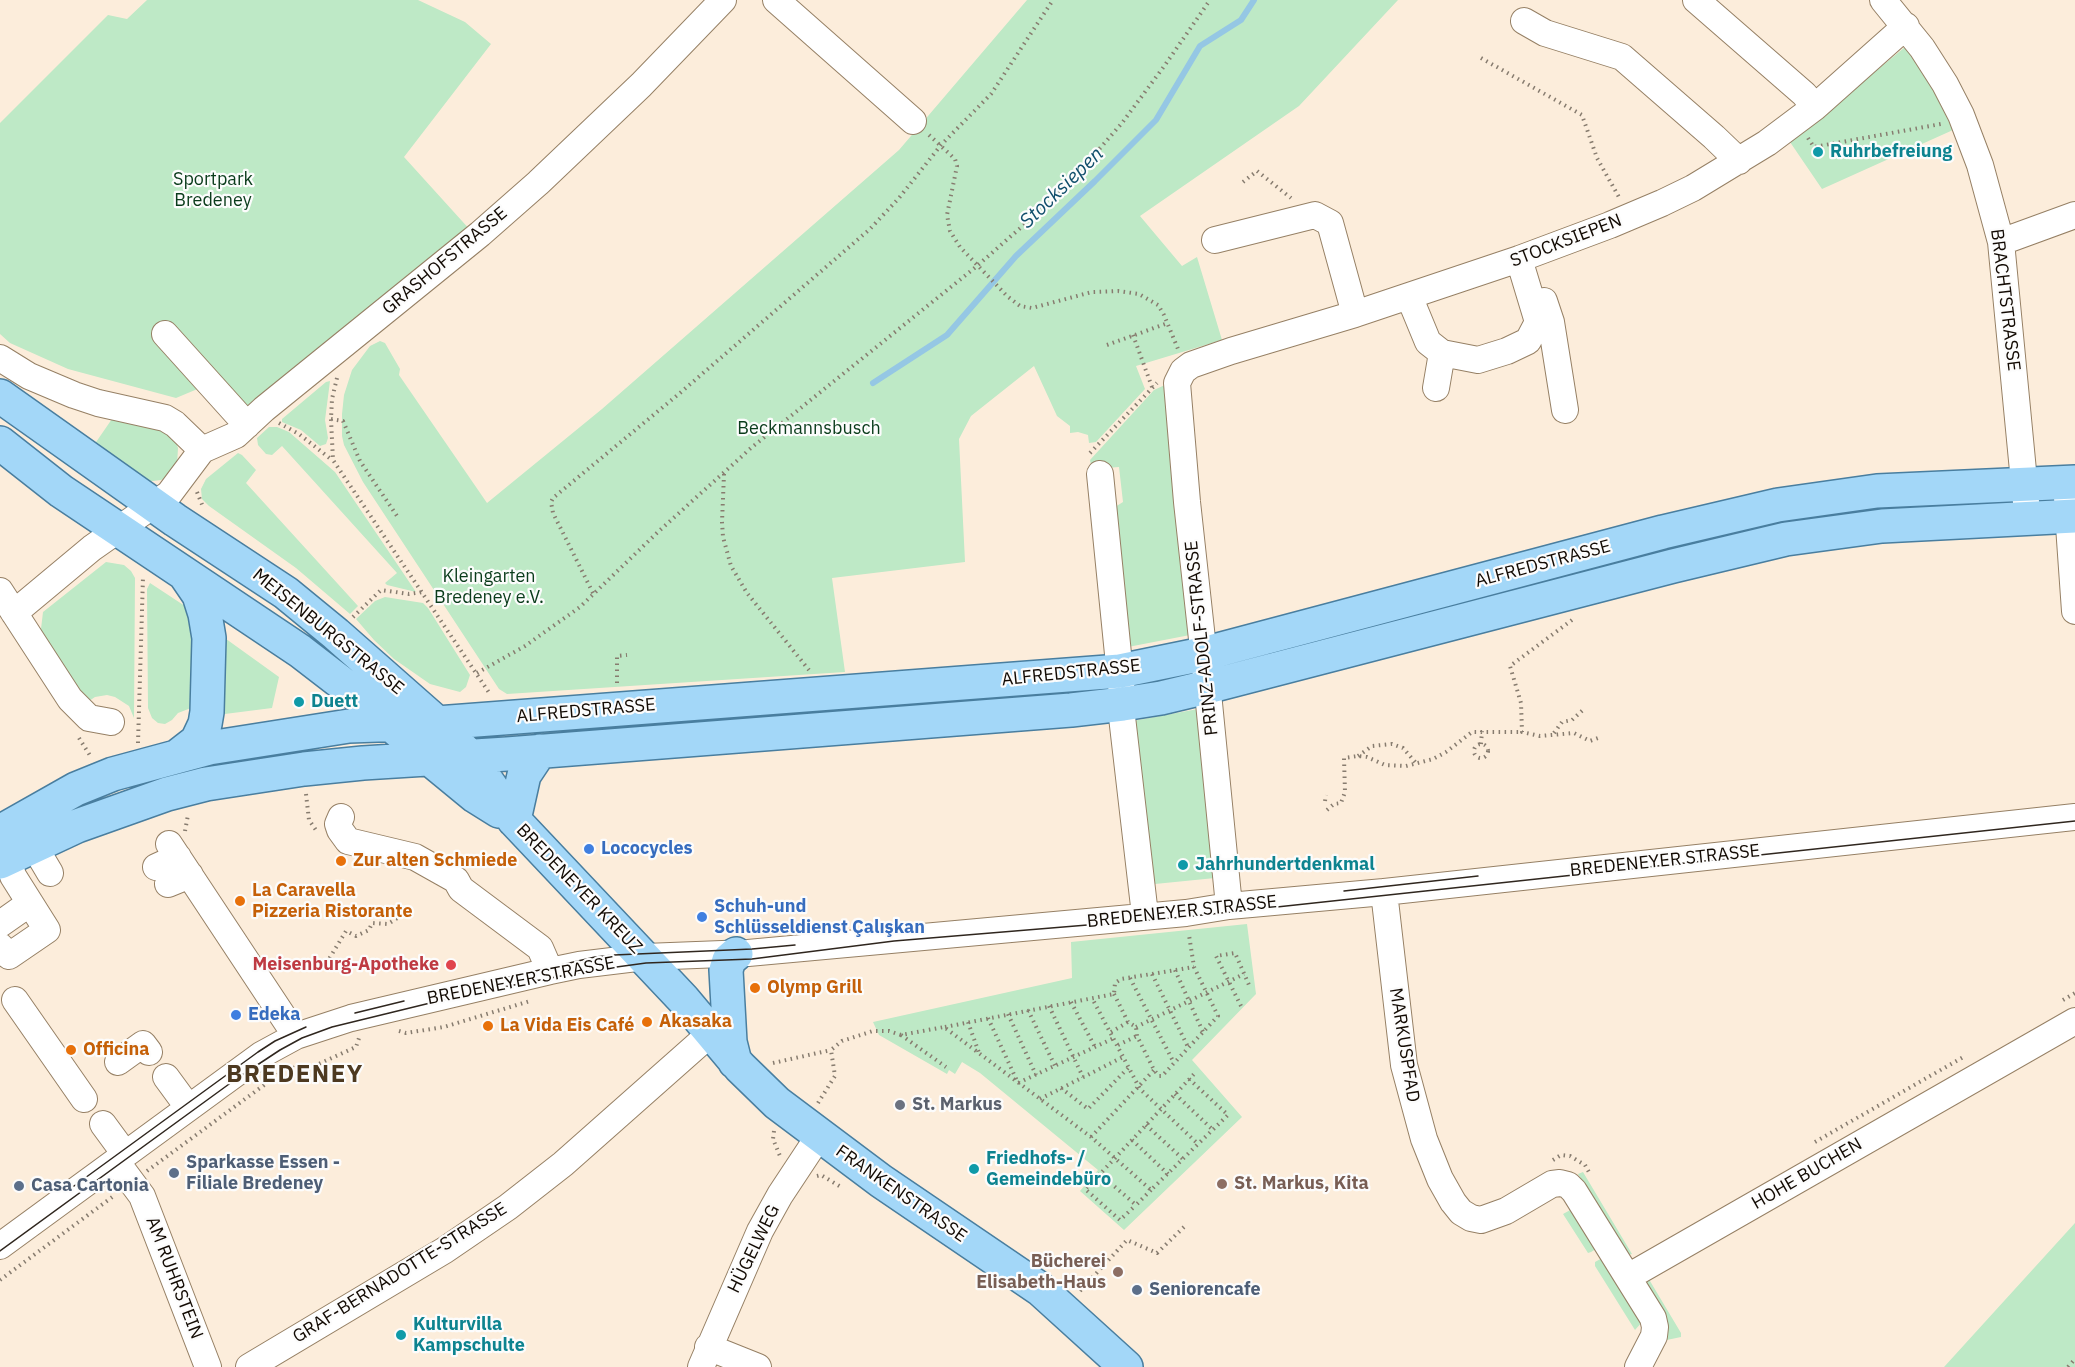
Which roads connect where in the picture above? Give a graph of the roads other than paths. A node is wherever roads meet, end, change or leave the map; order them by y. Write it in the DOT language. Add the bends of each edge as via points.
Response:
graph roads {
  1 [pos="723,0"];
  2 [pos="776,0"];
  3 [pos="1696,0"];
  4 [pos="1883,0"];
  5 [pos="1524,21"];
  6 [pos="1906,26"];
  7 [pos="1815,107"];
  8 [pos="922,129"];
  9 [pos="1738,162"];
  10 [pos="2075,215"];
  11 [pos="1215,240"];
  12 [pos="2001,242"];
  13 [pos="1524,257"];
  14 [pos="1409,296"];
  15 [pos="1355,314"];
  16 [pos="165,334"];
  17 [pos="1442,353"];
  18 [pos="0,358"];
  19 [pos="1183,371"];
  20 [pos="1436,388"];
  21 [pos="0,396"];
  22 [pos="1565,410"];
  23 [pos="255,417"];
  24 [pos="0,443"];
  25 [pos="202,450"];
  26 [pos="1100,474"];
  27 [pos="2070,482"];
  28 [pos="2025,485"];
  29 [pos="165,513"];
  30 [pos="2071,516"];
  31 [pos="2027,519"];
  32 [pos="120,530"];
  33 [pos="186,576"];
  34 [pos="6,606"];
  35 [pos="2075,610"];
  36 [pos="1203,654"];
  37 [pos="1120,670"];
  38 [pos="1207,687"];
  39 [pos="1123,704"];
  40 [pos="111,722"];
  41 [pos="437,723"];
  42 [pos="393,725"];
  43 [pos="540,751"];
  44 [pos="178,755"];
  45 [pos="470,757"];
  46 [pos="430,759"];
  47 [pos="2075,817"];
  48 [pos="514,820"];
  49 [pos="342,826"];
  50 [pos="172,865"];
  51 [pos="17,869"];
  52 [pos="1384,892"];
  53 [pos="1229,906"];
  54 [pos="1145,915"];
  55 [pos="0,924"];
  56 [pos="0,946"];
  57 [pos="736,954"];
  58 [pos="645,957"];
  59 [pos="550,971"];
  60 [pos="15,1000"];
  61 [pos="2075,1020"];
  62 [pos="711,1033"];
  63 [pos="296,1036"];
  64 [pos="149,1052"];
  65 [pos="118,1062"];
  66 [pos="735,1062"];
  67 [pos="166,1077"];
  68 [pos="84,1099"];
  69 [pos="188,1107"];
  70 [pos="103,1124"];
  71 [pos="815,1124"];
  72 [pos="120,1157"];
  73 [pos="0,1246"];
  74 [pos="1628,1277"];
  75 [pos="704,1357"];
  76 [pos="208,1367"];
  77 [pos="249,1367"];
  78 [pos="758,1367"];
  79 [pos="1126,1367"];
  80 [pos="1638,1367"];
  1 -- 23 [label="street, GRASHOFSTRASSE" via="538,183"];
  2 -- 8 [label="street"];
  3 -- 7 [label="street"];
  4 -- 6 [label="street, BRACHTSTRASSE"];
  5 -- 9 [label="street" via="1545,33 1622,57"];
  6 -- 7 [label="street, STOCKSIEPEN"];
  6 -- 12 [label="street, BRACHTSTRASSE" via="1945,84 1960,115 1980,165"];
  7 -- 9 [label="street, STOCKSIEPEN"];
  9 -- 13 [label="street, STOCKSIEPEN" via="1662,203"];
  10 -- 12 [label="street"];
  11 -- 15 [label="street" via="1315,215 1330,223"];
  12 -- 28 [label="street, BRACHTSTRASSE"];
  13 -- 14 [label="street, STOCKSIEPEN"];
  13 -- 17 [label="street" via="1538,322 1528,341 1478,360"];
  13 -- 22 [label="street" via="1551,322"];
  14 -- 15 [label="street, STOCKSIEPEN"];
  14 -- 17 [label="street" via="1428,342"];
  15 -- 19 [label="street, STOCKSIEPEN" via="1231,351"];
  16 -- 23 [label="street" via="216,392"];
  17 -- 20 [label="street"];
  18 -- 25 [label="street" via="29,376 98,404 165,418"];
  19 -- 36 [label="street, PRINZ-ADOLF-STRASSE" via="1177,383"];
  21 -- 29 [label="main road, MEISENBURGSTRASSE"];
  23 -- 25 [label="street, GRASHOFSTRASSE" via="236,435"];
  24 -- 32 [label="main road, MEISENBURGSTRASSE" via="61,491"];
  25 -- 29 [label="street" via="175,487"];
  26 -- 37 [label="street"];
  27 -- 28 [label="main road, ALFREDSTRASSE"];
  27 -- 30 [label="street, ALFREDSTRASSE"];
  28 -- 31 [label="street"];
  28 -- 36 [label="main road, ALFREDSTRASSE" via="1876,491 1778,505"];
  29 -- 32 [label="street"];
  29 -- 41 [label="main road, MEISENBURGSTRASSE" via="286,593"];
  30 -- 31 [label="main road, ALFREDSTRASSE"];
  30 -- 35 [label="street"];
  31 -- 38 [label="main road, ALFREDSTRASSE" via="1882,526 1786,539"];
  32 -- 33 [label="main road, MEISENBURGSTRASSE"];
  32 -- 34 [label="street"];
  33 -- 42 [label="main road, MEISENBURGSTRASSE" via="300,651"];
  33 -- 44 [label="main road" via="200,596 206,614 207,712 197,741"];
  34 -- 40 [label="street" via="70,699 89,718"];
  36 -- 37 [label="main road, ALFREDSTRASSE"];
  36 -- 38 [label="street, PRINZ-ADOLF-STRASSE"];
  37 -- 39 [label="street"];
  37 -- 41 [label="main road, ALFREDSTRASSE"];
  38 -- 39 [label="main road, ALFREDSTRASSE"];
  38 -- 53 [label="street, PRINZ-ADOLF-STRASSE"];
  39 -- 43 [label="main road, ALFREDSTRASSE"];
  39 -- 54 [label="street"];
  41 -- 42 [label="main road, ALFREDSTRASSE"];
  41 -- 45 [label="main road, BREDENEYER KREUZ"];
  42 -- 44 [label="main road, ALFREDSTRASSE" via="349,726"];
  42 -- 46 [label="main road, BREDENEYER KREUZ"];
  43 -- 45 [label="main road, ALFREDSTRASSE"];
  43 -- 48 [label="main road" via="524,775"];
  44 -- 51 [label="main road, ALFREDSTRASSE" via="66,794"];
  45 -- 46 [label="main road, ALFREDSTRASSE"];
  45 -- 48 [label="main road, BREDENEYER KREUZ"];
  46 -- 48 [label="main road, BREDENEYER KREUZ" via="475,796"];
  46 -- 51 [label="main road, ALFREDSTRASSE" via="304,770 206,784 167,794 77,826"];
  47 -- 52 [label="street, BREDENEYER STRASSE"];
  48 -- 58 [label="main road, BREDENEYER KREUZ"];
  49 -- 59 [label="street" via="348,841 414,860 456,880 461,889 540,948"];
  50 -- 63 [label="street"];
  51 -- 55 [label="street"];
  51 -- 56 [label="street" via="47,930 9,956"];
  52 -- 53 [label="street, BREDENEYER STRASSE"];
  52 -- 74 [label="street, MARKUSPFAD" via="1404,1065 1424,1139 1453,1202 1461,1212 1481,1220 1506,1211 1552,1184 1568,1185"];
  53 -- 54 [label="street, BREDENEYER STRASSE"];
  54 -- 57 [label="street, BREDENEYER STRASSE"];
  57 -- 58 [label="street, BREDENEYER STRASSE"];
  57 -- 66 [label="main road" via="726,970 730,1042"];
  58 -- 59 [label="street, BREDENEYER STRASSE"];
  58 -- 62 [label="main road, FRANKENSTRASSE"];
  59 -- 63 [label="street, BREDENEYER STRASSE" via="351,1018"];
  60 -- 68 [label="street"];
  61 -- 74 [label="street, HOHE BUCHEN"];
  62 -- 66 [label="main road, FRANKENSTRASSE"];
  62 -- 77 [label="street, GRAF-BERNADOTTE-STRASSE" via="563,1164 508,1207 425,1262"];
  63 -- 69 [label="street, BREDENEYER STRASSE" via="261,1055"];
  64 -- 65 [label="street" via="143,1044"];
  66 -- 71 [label="main road, FRANKENSTRASSE" via="777,1103"];
  67 -- 69 [label="street"];
  69 -- 72 [label="street, BREDENEYER STRASSE"];
  70 -- 72 [label="street, AM RUHRSTEIN"];
  71 -- 75 [label="street, HÜGELWEG" via="760,1231"];
  71 -- 79 [label="main road, FRANKENSTRASSE" via="881,1181 1040,1289"];
  72 -- 73 [label="street, BREDENEYER STRASSE"];
  72 -- 76 [label="street, AM RUHRSTEIN" via="142,1196"];
  74 -- 80 [label="street" via="1655,1327"];
  75 -- 78 [label="street"];
}
